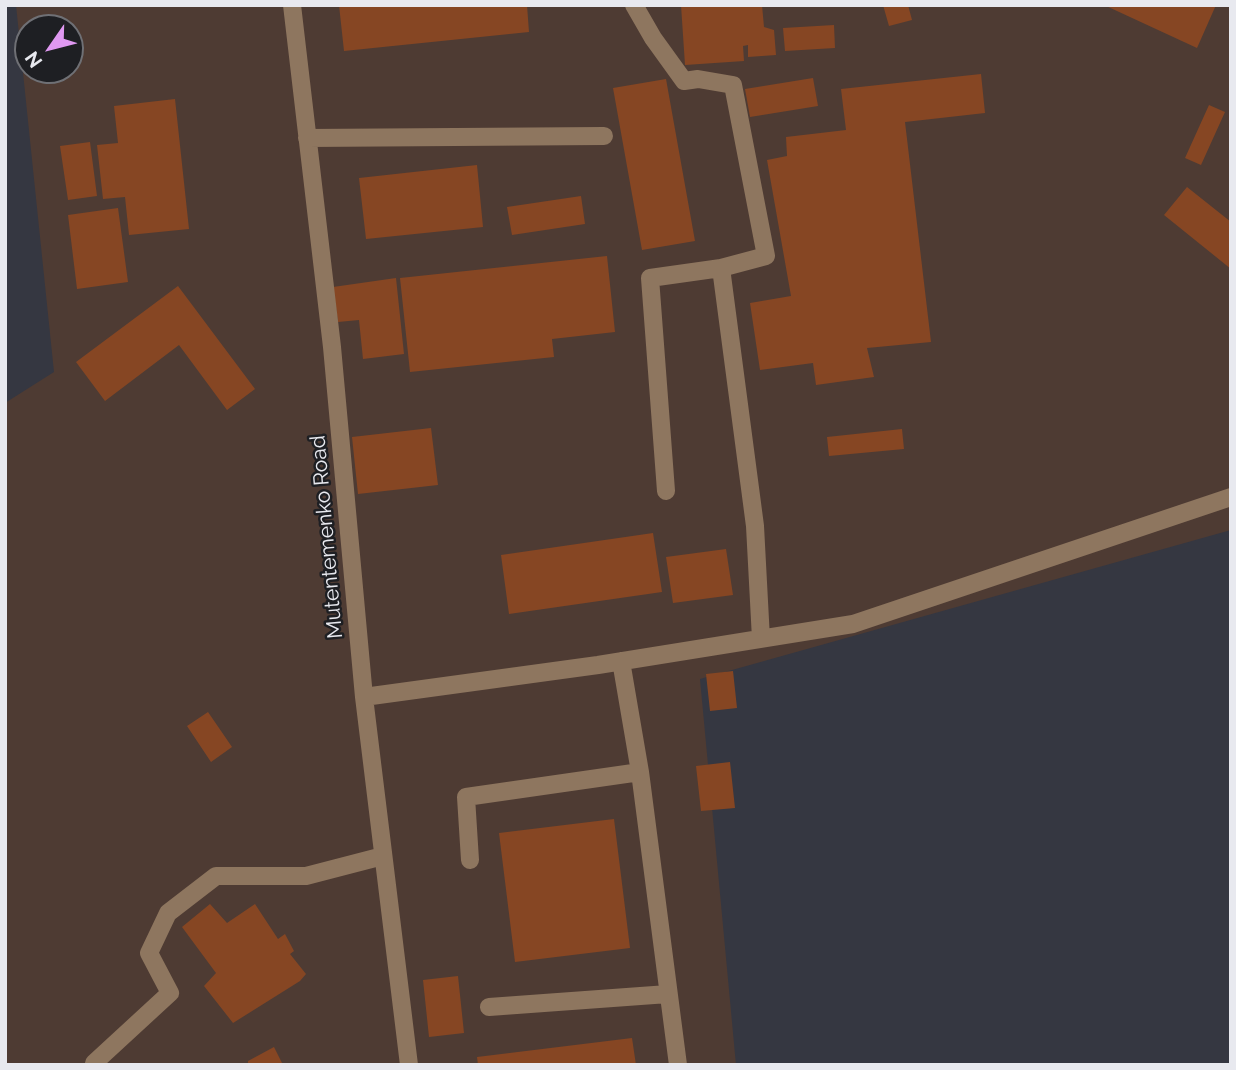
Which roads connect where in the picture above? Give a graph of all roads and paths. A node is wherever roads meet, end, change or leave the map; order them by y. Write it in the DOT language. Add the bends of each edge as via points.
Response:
graph roads {
  1 [pos="292,5"];
  2 [pos="634,5"];
  3 [pos="604,136"];
  4 [pos="307,138"];
  5 [pos="721,268"];
  6 [pos="666,491"];
  7 [pos="1231,497"];
  8 [pos="761,639"];
  9 [pos="621,661"];
  10 [pos="364,696"];
  11 [pos="640,772"];
  12 [pos="383,856"];
  13 [pos="470,860"];
  14 [pos="668,993"];
  15 [pos="489,1007"];
  16 [pos="94,1063"];
  17 [pos="409,1065"];
  18 [pos="678,1065"];
  1 -- 4 [label="street, Mutentemenko Road"];
  2 -- 5 [label="street" via="684,81 733,85 766,256"];
  3 -- 4 [label="street"];
  4 -- 10 [label="street, Mutentemenko Road" via="332,347"];
  5 -- 6 [label="street" via="650,278"];
  5 -- 8 [label="street" via="755,526"];
  7 -- 8 [label="street" via="853,624"];
  8 -- 9 [label="street"];
  9 -- 10 [label="street"];
  9 -- 11 [label="street"];
  10 -- 12 [label="street, Mutentemenko Road"];
  11 -- 13 [label="street" via="466,797"];
  11 -- 14 [label="street"];
  12 -- 16 [label="street" via="306,876 216,876 168,913 149,953 170,993"];
  12 -- 17 [label="street, Mutentemenko Road"];
  14 -- 15 [label="street"];
  14 -- 18 [label="street"];
}
